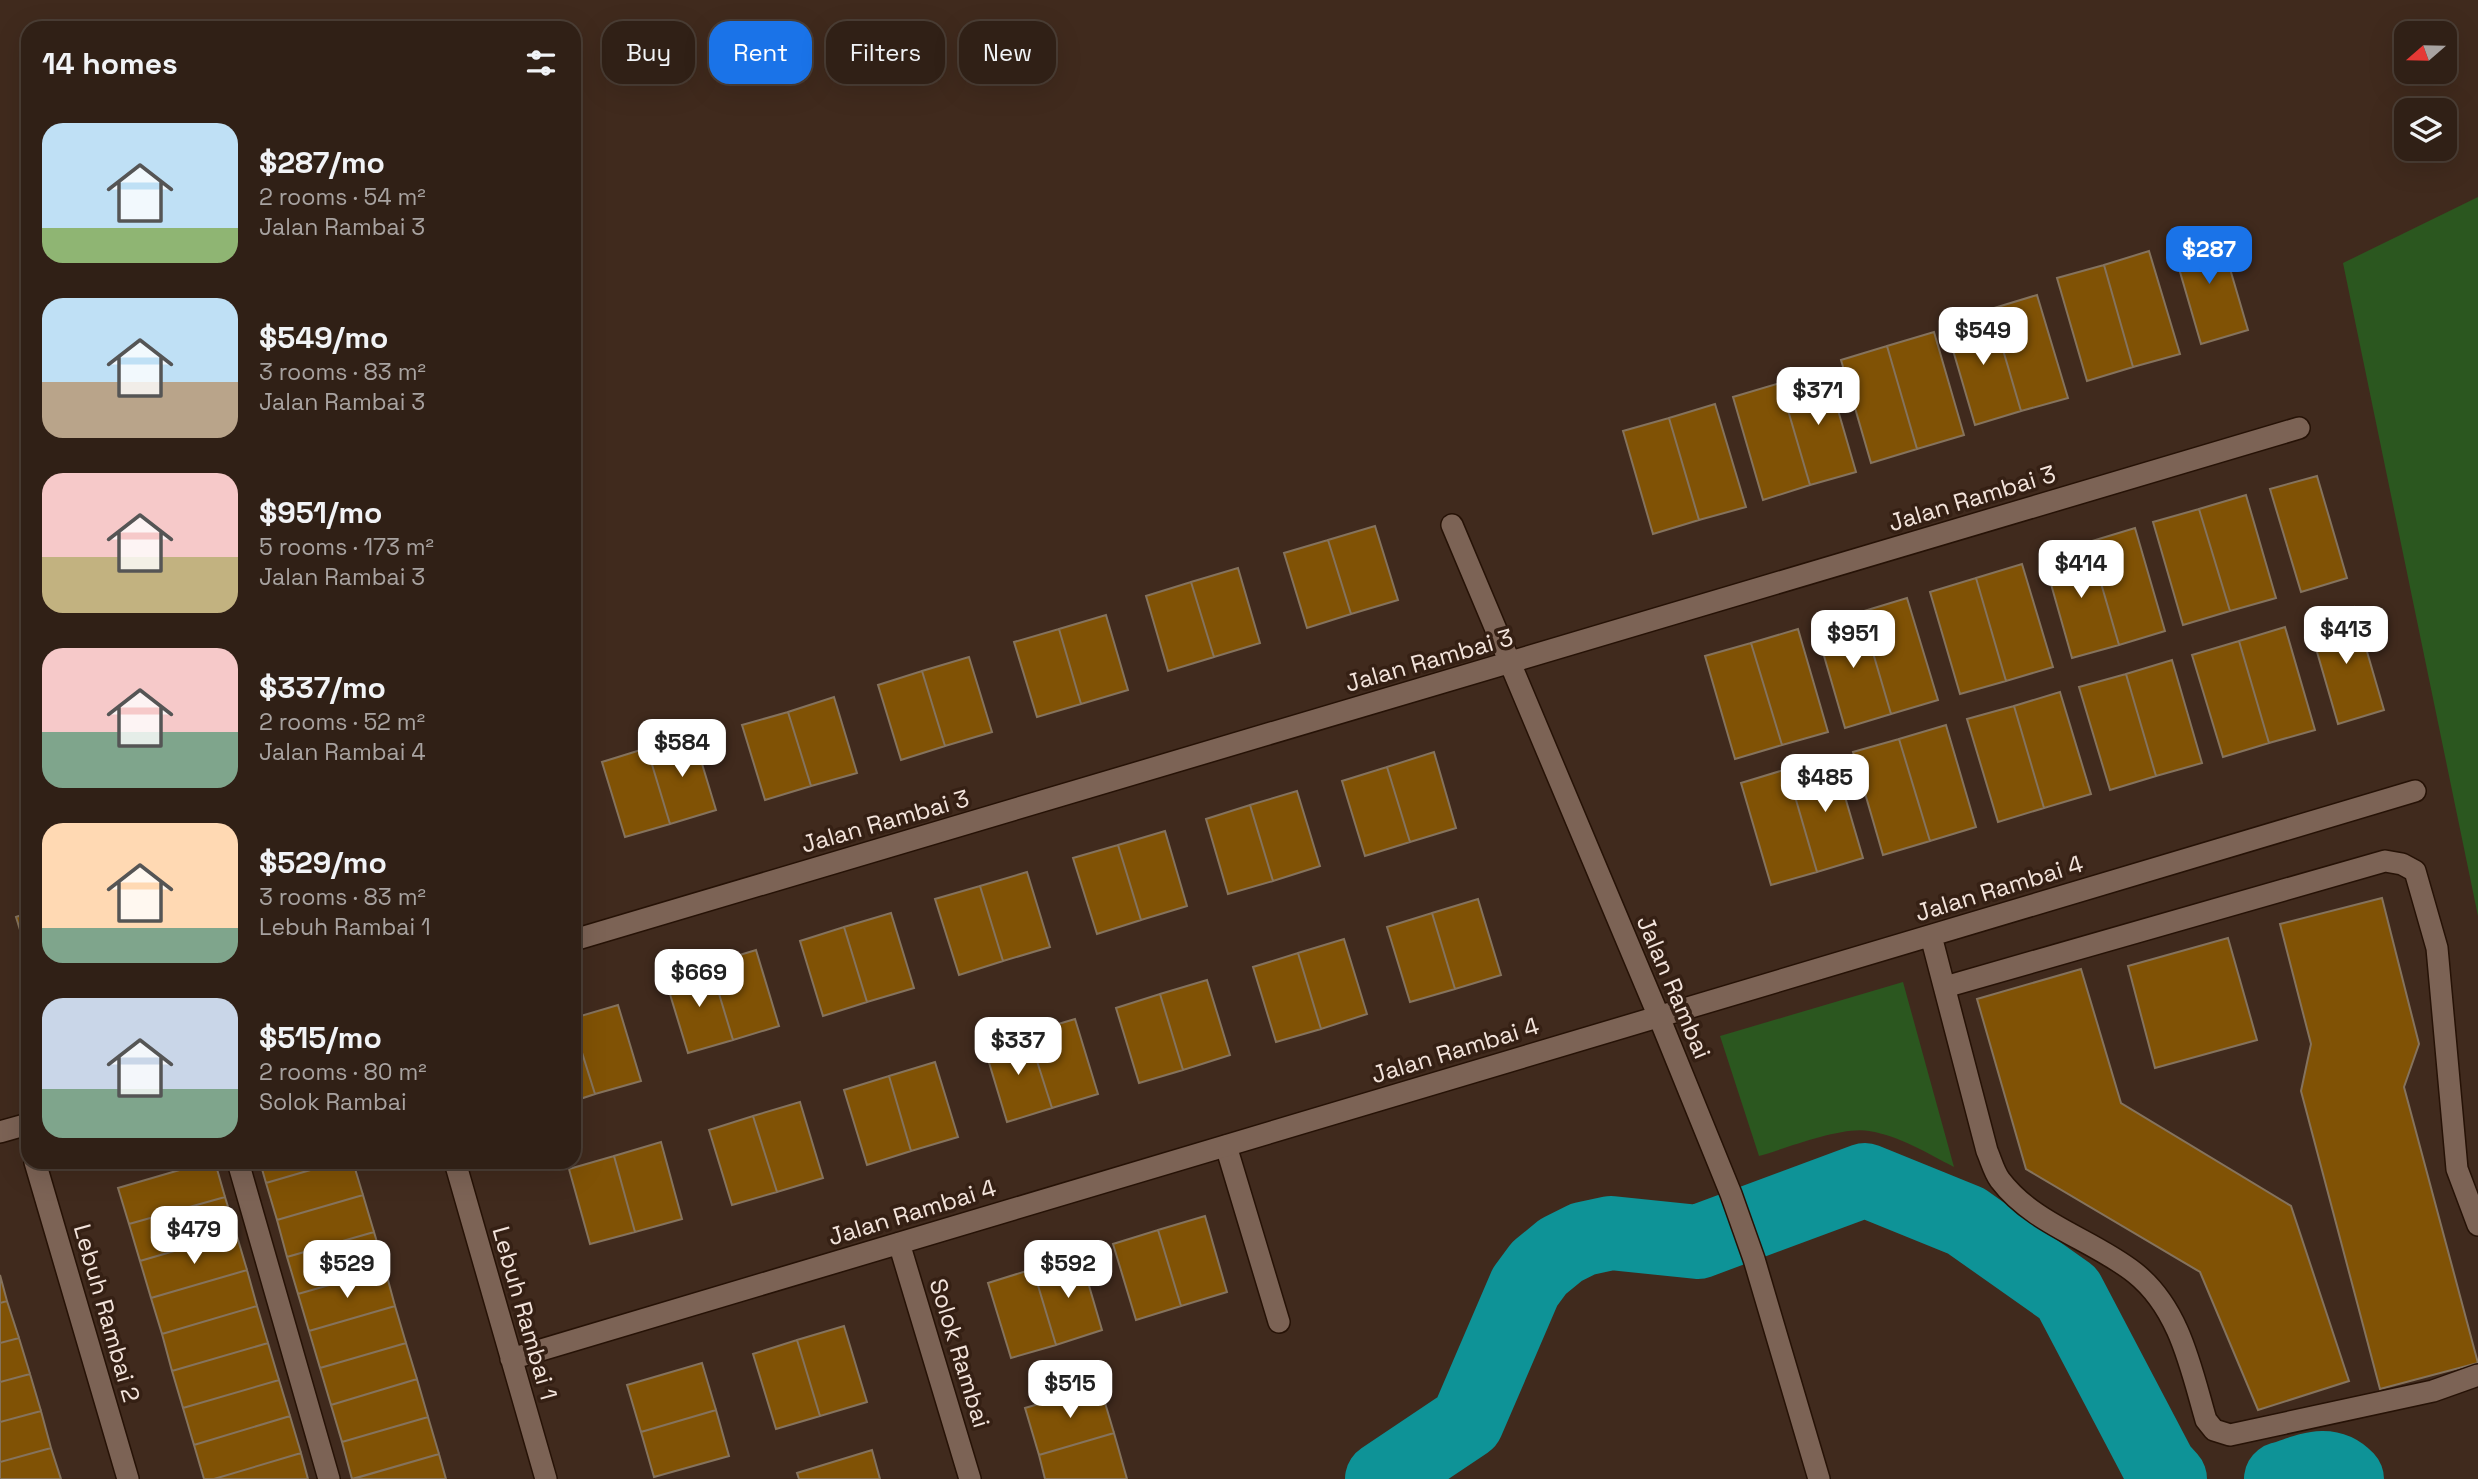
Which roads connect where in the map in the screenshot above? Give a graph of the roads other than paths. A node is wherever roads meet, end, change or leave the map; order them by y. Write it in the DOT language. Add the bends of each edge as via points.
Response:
graph roads {
  1 [pos="2298,428"];
  2 [pos="1452,524"];
  3 [pos="1509,664"];
  4 [pos="2415,791"];
  5 [pos="1931,936"];
  6 [pos="581,938"];
  7 [pos="1945,987"];
  8 [pos="1659,1017"];
  9 [pos="21,1130"];
  10 [pos="0,1132"];
  11 [pos="1226,1146"];
  12 [pos="37,1169"];
  13 [pos="240,1169"];
  14 [pos="457,1169"];
  15 [pos="2478,1225"];
  16 [pos="899,1243"];
  17 [pos="1279,1322"];
  18 [pos="511,1359"];
  19 [pos="2478,1375"];
  20 [pos="128,1479"];
  21 [pos="330,1479"];
  22 [pos="546,1479"];
  23 [pos="970,1479"];
  24 [pos="1819,1479"];
  1 -- 3 [label="street, Jalan Rambai 3"];
  2 -- 3 [label="street, Jalan Rambai"];
  3 -- 6 [label="street, Jalan Rambai 3"];
  3 -- 8 [label="street, Jalan Rambai"];
  4 -- 5 [label="street, Jalan Rambai 4"];
  5 -- 7 [label="street"];
  5 -- 8 [label="street, Jalan Rambai 4"];
  7 -- 15 [label="street" via="2385,861 2402,864 2415,871 2437,948 2457,1169"];
  7 -- 19 [label="street" via="1998,1178 2023,1205 2136,1274 2167,1309 2183,1342 2206,1420 2214,1430 2230,1435 2432,1391"];
  8 -- 11 [label="street, Jalan Rambai 4"];
  8 -- 24 [label="street, Jalan Rambai" via="1754,1259"];
  9 -- 10 [label="street"];
  11 -- 16 [label="street, Jalan Rambai 4"];
  11 -- 17 [label="street"];
  12 -- 20 [label="street, Lebuh Rambai 2"];
  13 -- 21 [label="street"];
  14 -- 18 [label="street, Lebuh Rambai 1"];
  16 -- 18 [label="street, Jalan Rambai 4"];
  16 -- 23 [label="street, Solok Rambai"];
  18 -- 22 [label="street, Lebuh Rambai 1"];
}
